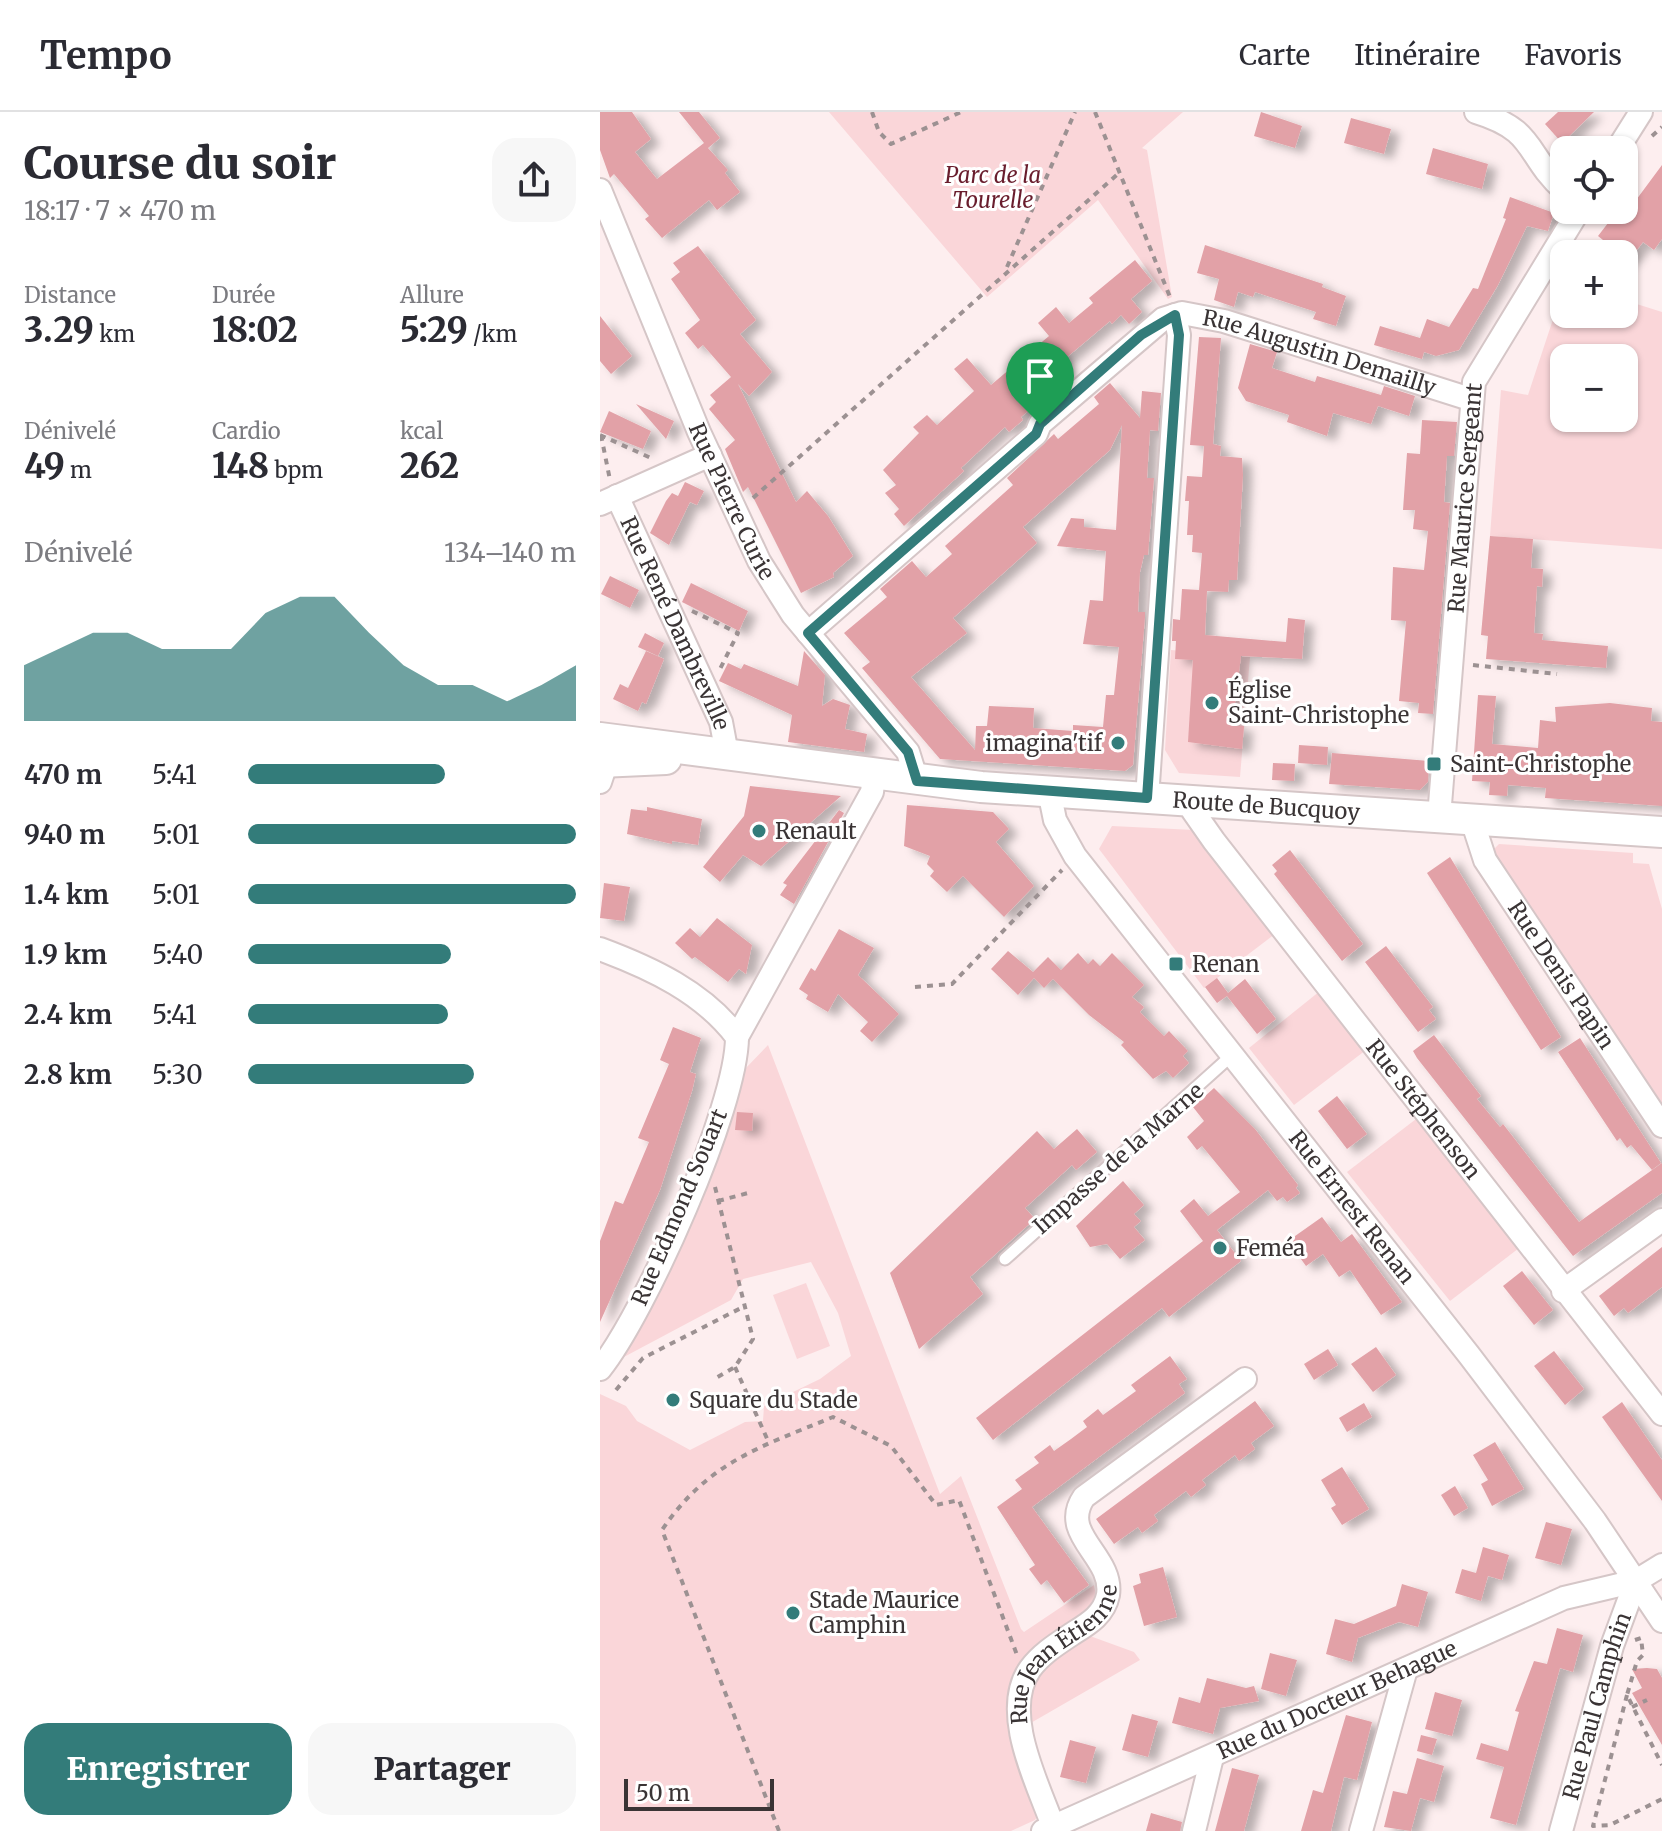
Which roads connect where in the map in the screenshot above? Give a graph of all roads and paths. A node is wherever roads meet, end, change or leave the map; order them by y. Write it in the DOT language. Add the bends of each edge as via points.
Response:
graph roads {
  1 [pos="872,112"];
  2 [pos="961,112"];
  3 [pos="1075,112"];
  4 [pos="1095,112"];
  5 [pos="1476,112"];
  6 [pos="1641,112"];
  7 [pos="1626,136"];
  8 [pos="1550,171"];
  9 [pos="1119,173"];
  10 [pos="600,190"];
  11 [pos="1570,224"];
  12 [pos="1006,269"];
  13 [pos="1175,315"];
  14 [pos="1470,399"];
  15 [pos="600,435"];
  16 [pos="710,455"];
  17 [pos="656,461"];
  18 [pos="609,500"];
  19 [pos="738,519"];
  20 [pos="671,613"];
  21 [pos="808,633"];
  22 [pos="1476,665"];
  23 [pos="1557,674"];
  24 [pos="705,688"];
  25 [pos="727,754"];
  26 [pos="602,757"];
  27 [pos="874,776"];
  28 [pos="917,781"];
  29 [pos="1049,791"];
  30 [pos="1147,798"];
  31 [pos="1192,800"];
  32 [pos="1439,817"];
  33 [pos="1472,820"];
  34 [pos="1662,832"];
  35 [pos="1075,856"];
  36 [pos="600,949"];
  37 [pos="915,987"];
  38 [pos="737,1037"];
  39 [pos="1231,1056"];
  40 [pos="1662,1126"];
  41 [pos="704,1160"];
  42 [pos="748,1193"];
  43 [pos="718,1201"];
  44 [pos="1662,1220"];
  45 [pos="1005,1259"];
  46 [pos="1563,1291"];
  47 [pos="745,1306"];
  48 [pos="735,1367"];
  49 [pos="600,1369"];
  50 [pos="716,1378"];
  51 [pos="1245,1379"];
  52 [pos="616,1390"];
  53 [pos="1662,1414"];
  54 [pos="769,1443"];
  55 [pos="1662,1565"];
  56 [pos="1636,1581"];
  57 [pos="1662,1621"];
  58 [pos="1642,1642"];
  59 [pos="1406,1669"];
  60 [pos="1028,1671"];
  61 [pos="1627,1695"];
  62 [pos="1647,1700"];
  63 [pos="1632,1707"];
  64 [pos="1212,1757"];
  65 [pos="1662,1765"];
  66 [pos="1662,1799"];
  67 [pos="1048,1829"];
  68 [pos="779,1831"];
  69 [pos="1194,1831"];
  70 [pos="1361,1831"];
  71 [pos="1561,1831"];
  1 -- 2 [label="path" via="879,132 891,144"];
  3 -- 12 [label="path"];
  4 -- 9 [label="path"];
  5 -- 8 [label="street" via="1505,121 1523,135"];
  6 -- 7 [label="street"];
  9 -- 12 [label="path"];
  9 -- 13 [label="path"];
  10 -- 16 [label="street, Rue Pierre Curie"];
  11 -- 14 [label="street, Rue Maurice Sergeant" via="1489,353"];
  12 -- 19 [label="path" via="745,505"];
  13 -- 14 [label="street, Rue Augustin Demailly" via="1224,321"];
  13 -- 21 [label="street, Rue Augustin Demailly" via="1141,335"];
  13 -- 30 [label="street" via="1179,335"];
  14 -- 32 [label="street, Rue Maurice Sergeant"];
  15 -- 17 [label="path"];
  15 -- 18 [label="path"];
  16 -- 18 [label="street"];
  16 -- 19 [label="street, Rue Pierre Curie"];
  18 -- 20 [label="street, Rue René Dambreville"];
  19 -- 21 [label="street, Rue Pierre Curie" via="776,590"];
  20 -- 24 [label="street, Rue René Dambreville"];
  20 -- 24 [label="path" via="686,608 738,633"];
  21 -- 28 [label="street, Rue Pierre Curie" via="908,752"];
  22 -- 23 [label="path"];
  24 -- 25 [label="street, Rue René Dambreville" via="721,722"];
  25 -- 26 [label="main road, Route de Bucquoy"];
  25 -- 26 [label="main road, Route de Bucquoy" via="658,745"];
  25 -- 27 [label="main road, Route de Bucquoy"];
  27 -- 28 [label="main road, Route de Bucquoy"];
  27 -- 38 [label="street, Rue Edmond Souart" via="872,792"];
  28 -- 29 [label="main road, Route de Bucquoy"];
  29 -- 30 [label="main road, Route de Bucquoy"];
  29 -- 35 [label="street, Rue Ernest Renan" via="1055,820"];
  30 -- 31 [label="main road, Route de Bucquoy"];
  31 -- 32 [label="main road, Route de Bucquoy"];
  31 -- 46 [label="street, Rue Stéphenson" via="1193,811 1214,841"];
  32 -- 33 [label="main road, Route de Bucquoy"];
  33 -- 34 [label="main road, Route de Bucquoy"];
  33 -- 40 [label="street, Rue Denis Papin" via="1485,860"];
  35 -- 37 [label="path" via="952,984"];
  35 -- 39 [label="street, Rue Ernest Renan"];
  36 -- 38 [label="street" via="677,983"];
  38 -- 41 [label="street, Rue Edmond Souart" via="737,1063"];
  39 -- 45 [label="lane, Impasse de la Marne"];
  39 -- 56 [label="street, Rue Ernest Renan" via="1469,1355"];
  41 -- 43 [label="path"];
  41 -- 49 [label="street, Rue Edmond Souart" via="653,1276"];
  42 -- 43 [label="path"];
  43 -- 47 [label="path"];
  44 -- 46 [label="street"];
  46 -- 53 [label="street, Rue Stéphenson"];
  47 -- 48 [label="path" via="753,1339"];
  47 -- 52 [label="path" via="643,1358"];
  48 -- 50 [label="path"];
  48 -- 54 [label="path"];
  51 -- 60 [label="street, Rue Jean Étienne" via="1084,1497 1076,1521 1107,1571 1107,1599 1091,1623"];
  54 -- 60 [label="path" via="833,1417 891,1446 936,1505 959,1500 1015,1651"];
  54 -- 68 [label="path" via="709,1475 662,1530"];
  55 -- 56 [label="street, Rue du Docteur Behague"];
  56 -- 57 [label="street, Rue Ernest Renan"];
  56 -- 59 [label="street, Rue du Docteur Behague" via="1564,1598"];
  56 -- 71 [label="street, Rue Paul Camphin" via="1612,1646"];
  58 -- 61 [label="path" via="1643,1655"];
  59 -- 64 [label="street, Rue du Docteur Behague"];
  59 -- 70 [label="street"];
  60 -- 67 [label="street, Rue Jean Étienne" via="1019,1705 1020,1735"];
  61 -- 63 [label="path"];
  61 -- 66 [label="path" via="1593,1826 1610,1825"];
  62 -- 63 [label="path"];
  63 -- 65 [label="path"];
  64 -- 67 [label="street, Rue du Docteur Behague"];
  64 -- 69 [label="street"];
}
